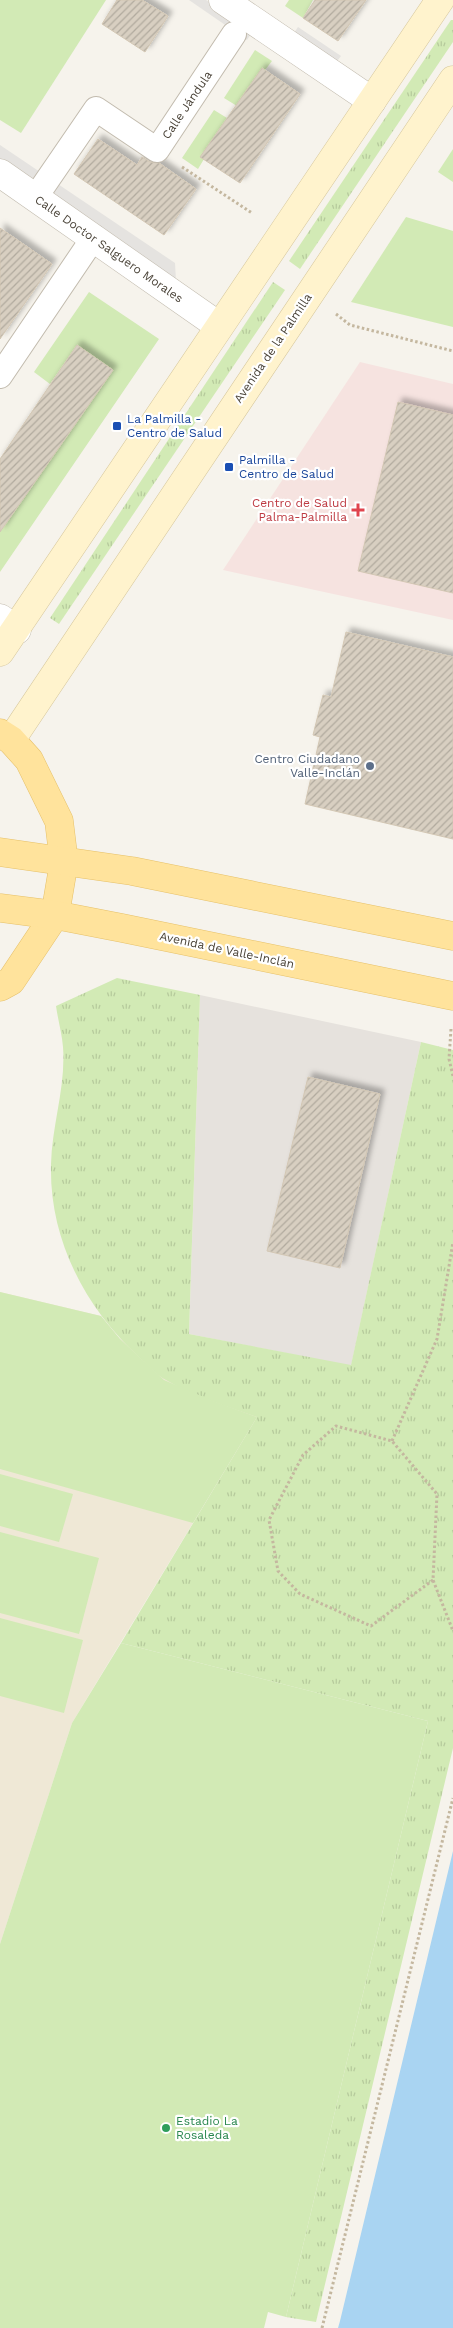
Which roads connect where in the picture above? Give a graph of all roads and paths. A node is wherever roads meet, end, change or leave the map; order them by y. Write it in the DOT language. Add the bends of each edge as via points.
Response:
graph roads {
  1 [pos="223,0"];
  2 [pos="440,0"];
  3 [pos="234,34"];
  4 [pos="453,80"];
  5 [pos="372,102"];
  6 [pos="157,150"];
  7 [pos="1,175"];
  8 [pos="35,198"];
  9 [pos="252,213"];
  10 [pos="94,237"];
  11 [pos="331,311"];
  12 [pos="219,326"];
  13 [pos="453,351"];
  14 [pos="0,376"];
  15 [pos="8,624"];
  16 [pos="0,652"];
  17 [pos="5,737"];
  18 [pos="0,852"];
  19 [pos="64,862"];
  20 [pos="0,908"];
  21 [pos="55,915"];
  22 [pos="453,936"];
  23 [pos="0,987"];
  24 [pos="452,1009"];
  25 [pos="453,1076"];
  26 [pos="453,1242"];
  27 [pos="392,1441"];
  28 [pos="433,1580"];
  29 [pos="453,1631"];
  30 [pos="453,1798"];
  31 [pos="322,2328"];
  1 -- 5 [label="street"];
  2 -- 5 [label="main road"];
  3 -- 6 [label="street, Calle Jándula"];
  4 -- 17 [label="main road, Avenida de la Palmilla"];
  5 -- 12 [label="main road"];
  6 -- 8 [label="street, Calle Jándula" via="96,109"];
  6 -- 9 [label="path"];
  7 -- 8 [label="street, Calle Doctor Salguero Morales"];
  8 -- 10 [label="street, Calle Doctor Salguero Morales"];
  10 -- 12 [label="street, Calle Doctor Salguero Morales"];
  10 -- 14 [label="street"];
  11 -- 13 [label="path" via="350,325"];
  12 -- 15 [label="main road"];
  15 -- 16 [label="main road"];
  17 -- 19 [label="main road" via="29,760 59,821"];
  18 -- 19 [label="main road"];
  19 -- 21 [label="main road"];
  19 -- 22 [label="main road" via="132,871"];
  20 -- 21 [label="main road, Avenida de Valle-Inclán"];
  21 -- 23 [label="main road" via="11,981"];
  21 -- 24 [label="main road, Avenida de Valle-Inclán"];
  24 -- 25 [label="path" via="449,1059"];
  26 -- 27 [label="path" via="437,1338"];
  27 -- 28 [label="path" via="437,1494"];
  27 -- 28 [label="path" via="336,1426 303,1455 269,1520 278,1571 300,1594 371,1626"];
  28 -- 29 [label="path"];
  30 -- 31 [label="path"];
}
